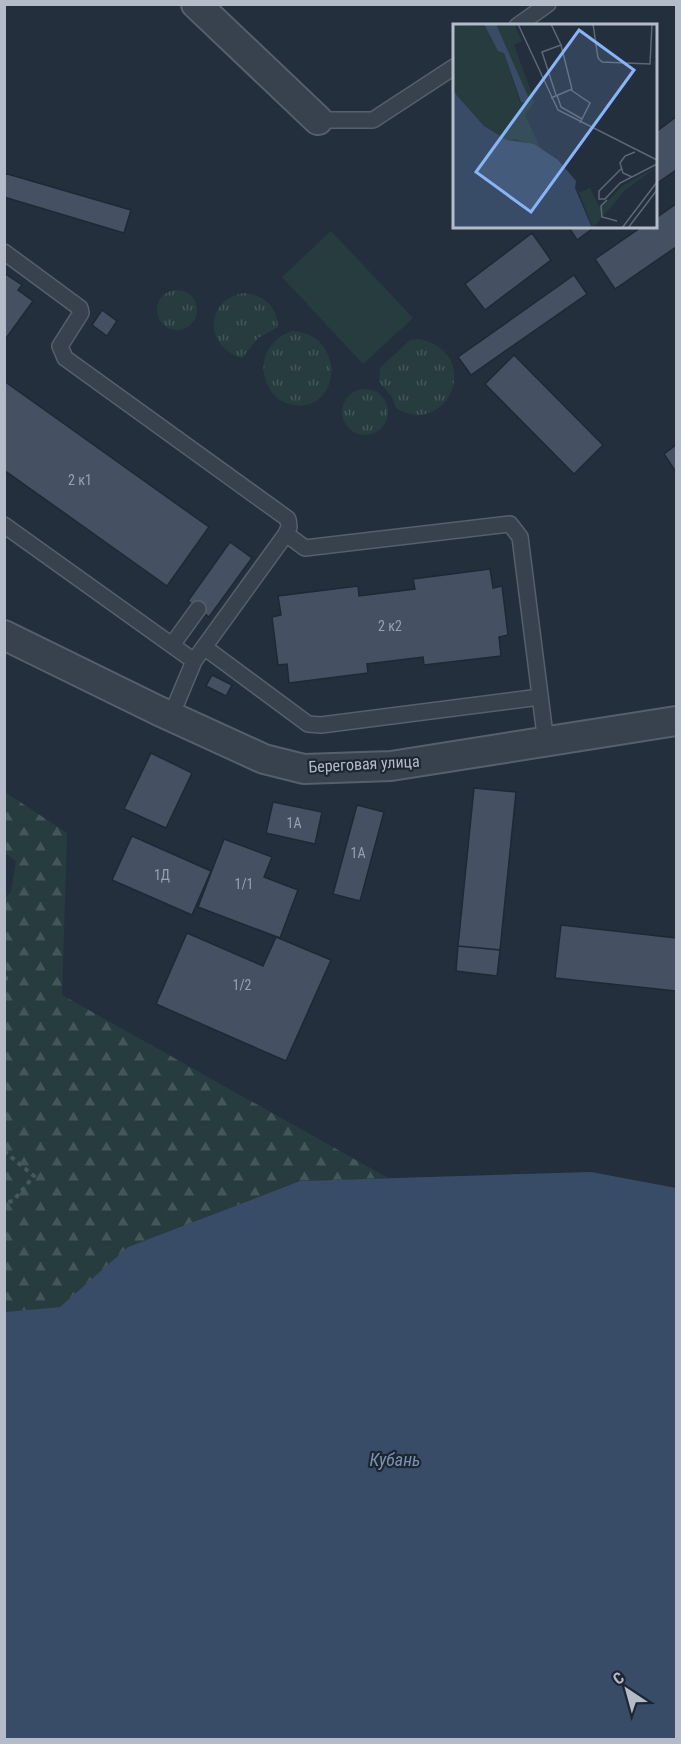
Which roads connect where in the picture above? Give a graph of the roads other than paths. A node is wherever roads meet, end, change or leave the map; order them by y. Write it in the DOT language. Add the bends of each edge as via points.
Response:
graph roads {
  1 [pos="196,4"];
  2 [pos="548,4"];
  3 [pos="520,24"];
  4 [pos="453,68"];
  5 [pos="318,120"];
  6 [pos="4,252"];
  7 [pos="4,525"];
  8 [pos="286,534"];
  9 [pos="198,609"];
  10 [pos="4,635"];
  11 [pos="172,645"];
  12 [pos="204,647"];
  13 [pos="194,661"];
  14 [pos="540,697"];
  15 [pos="171,716"];
  16 [pos="676,721"];
  17 [pos="546,742"];
  1 -- 5 [label="street"];
  2 -- 3 [label="lane"];
  4 -- 5 [label="lane" via="373,120"];
  6 -- 8 [label="lane" via="80,308 81,313 60,346 65,358 282,513 288,519"];
  7 -- 11 [label="lane"];
  8 -- 12 [label="lane"];
  8 -- 14 [label="lane" via="305,548 510,524 520,537"];
  9 -- 11 [label="lane"];
  10 -- 15 [label="street, Береговая улица"];
  11 -- 13 [label="lane"];
  12 -- 13 [label="lane"];
  12 -- 14 [label="lane" via="308,724"];
  13 -- 15 [label="lane"];
  14 -- 17 [label="lane"];
  15 -- 17 [label="street, Береговая улица" via="264,759 304,769 392,766"];
  16 -- 17 [label="street, Береговая улица"];
}
